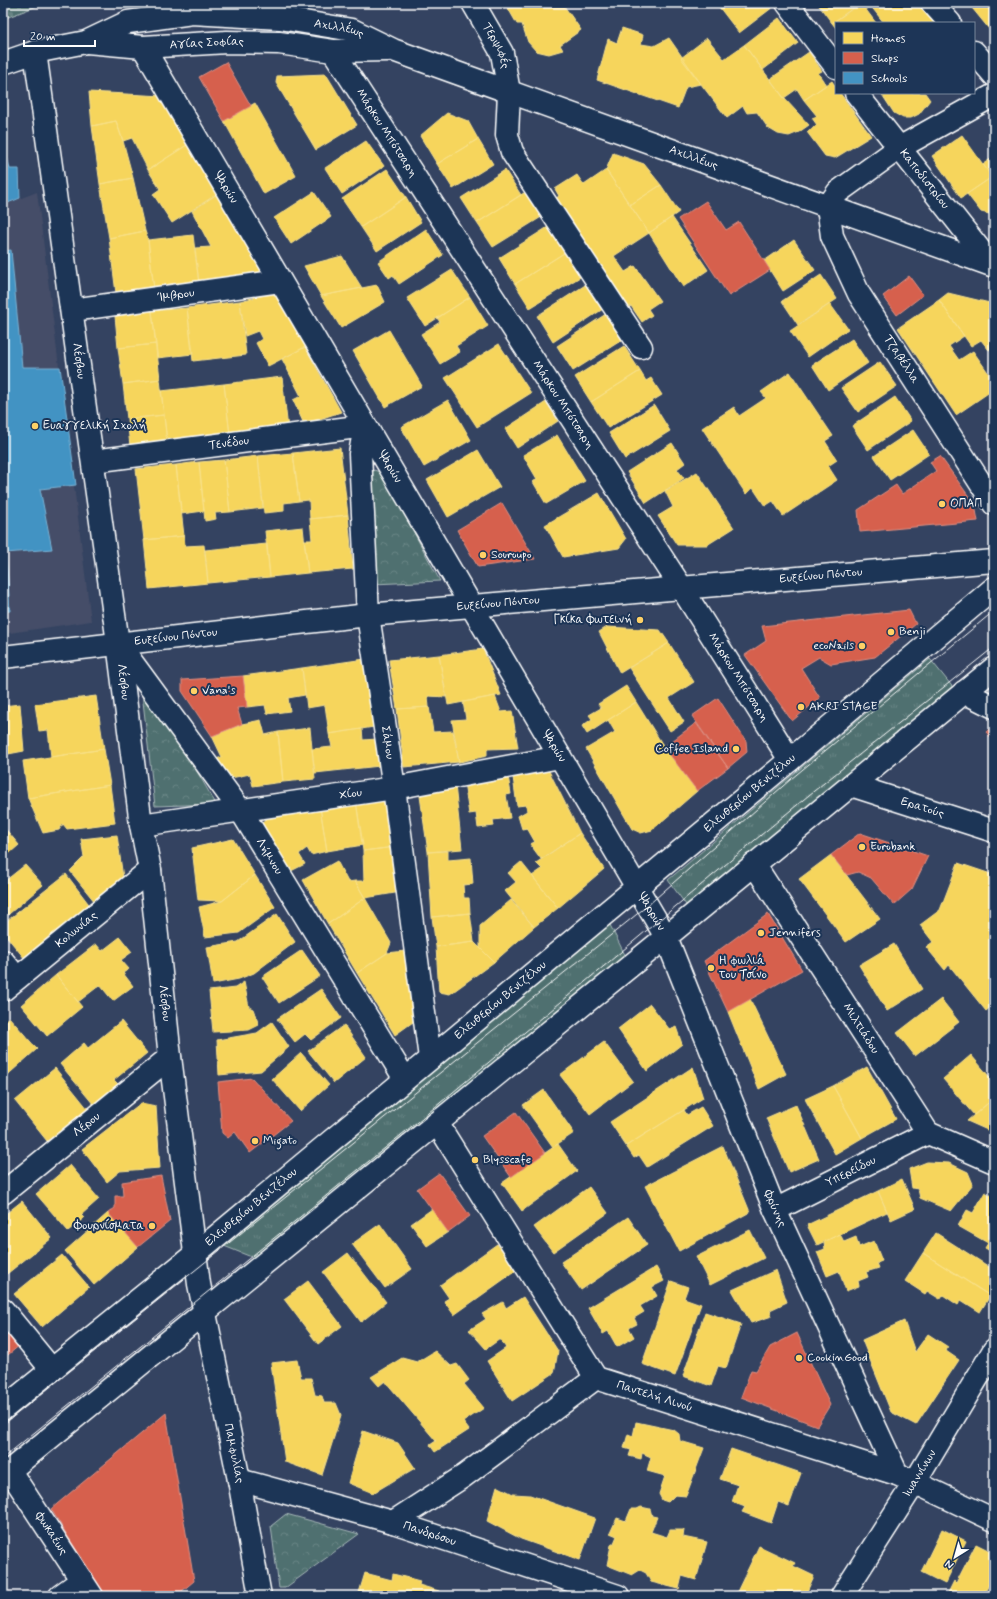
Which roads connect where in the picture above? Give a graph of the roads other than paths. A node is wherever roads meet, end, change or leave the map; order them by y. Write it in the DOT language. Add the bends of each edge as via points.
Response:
graph roads {
  1 [pos="298,3"];
  2 [pos="474,3"];
  3 [pos="787,3"];
  4 [pos="932,3"];
  5 [pos="200,8"];
  6 [pos="277,10"];
  7 [pos="949,22"];
  8 [pos="86,42"];
  9 [pos="279,43"];
  10 [pos="143,47"];
  11 [pos="393,50"];
  12 [pos="333,51"];
  13 [pos="35,52"];
  14 [pos="975,53"];
  15 [pos="3,63"];
  16 [pos="835,66"];
  17 [pos="994,75"];
  18 [pos="509,92"];
  19 [pos="857,94"];
  20 [pos="994,95"];
  21 [pos="899,148"];
  22 [pos="828,206"];
  23 [pos="993,266"];
  24 [pos="280,281"];
  25 [pos="72,310"];
  26 [pos="641,347"];
  27 [pos="365,426"];
  28 [pos="93,461"];
  29 [pos="994,504"];
  30 [pos="994,561"];
  31 [pos="681,587"];
  32 [pos="994,588"];
  33 [pos="471,606"];
  34 [pos="368,615"];
  35 [pos="118,643"];
  36 [pos="3,657"];
  37 [pos="994,668"];
  38 [pos="964,692"];
  39 [pos="994,707"];
  40 [pos="560,757"];
  41 [pos="790,760"];
  42 [pos="851,785"];
  43 [pos="394,788"];
  44 [pos="241,812"];
  45 [pos="141,825"];
  46 [pos="994,831"];
  47 [pos="754,864"];
  48 [pos="150,870"];
  49 [pos="636,887"];
  50 [pos="666,937"];
  51 [pos="3,960"];
  52 [pos="10,984"];
  53 [pos="170,1057"];
  54 [pos="430,1058"];
  55 [pos="405,1079"];
  56 [pos="437,1124"];
  57 [pos="928,1133"];
  58 [pos="994,1162"];
  59 [pos="3,1193"];
  60 [pos="775,1210"];
  61 [pos="195,1254"];
  62 [pos="3,1310"];
  63 [pos="204,1312"];
  64 [pos="994,1350"];
  65 [pos="52,1370"];
  66 [pos="596,1378"];
  67 [pos="3,1409"];
  68 [pos="6,1473"];
  69 [pos="906,1478"];
  70 [pos="239,1480"];
  71 [pos="994,1520"];
  72 [pos="393,1522"];
  73 [pos="87,1588"];
  74 [pos="60,1596"];
  75 [pos="260,1596"];
  76 [pos="618,1596"];
  77 [pos="842,1596"];
  1 -- 6 [label="street"];
  2 -- 18 [label="street, Τερψιφές" via="502,53"];
  3 -- 16 [label="street"];
  4 -- 7 [label="street"];
  5 -- 6 [label="street, Αγίας Σοφίας"];
  5 -- 8 [label="street, Αγίας Σοφίας" via="128,22"];
  6 -- 9 [label="street"];
  6 -- 11 [label="street, Αχιλλέως" via="352,30"];
  8 -- 10 [label="street, Αγίας Σοφίας"];
  8 -- 13 [label="street, Αγίας Σοφίας"];
  9 -- 10 [label="street, Αγίας Σοφίας" via="227,42"];
  9 -- 12 [label="street, Αχιλλέως"];
  10 -- 24 [label="street, Ψαρών"];
  11 -- 12 [label="street, Αχιλλέως"];
  11 -- 18 [label="street, Αχιλλέως"];
  12 -- 31 [label="street, Μάρκου Μπότσαρη"];
  13 -- 15 [label="street, Αγίας Σοφίας"];
  13 -- 25 [label="street, Λέσβου"];
  14 -- 17 [label="street"];
  18 -- 22 [label="street, Αχιλλέως"];
  18 -- 26 [label="street, Τερψιφές" via="507,135 512,152"];
  19 -- 21 [label="street, Καποδιστρίου"];
  20 -- 21 [label="street"];
  21 -- 22 [label="street" via="838,192"];
  21 -- 23 [label="street, Καποδιστρίου"];
  22 -- 23 [label="street, Αχιλλέως"];
  22 -- 29 [label="street, Τζαβέλλα" via="832,236 859,294"];
  24 -- 25 [label="street, Ίμβρου"];
  24 -- 27 [label="street, Ψαρών"];
  25 -- 28 [label="street, Λέσβου"];
  27 -- 28 [label="street, Τενέδου"];
  27 -- 33 [label="street, Ψαρών"];
  27 -- 34 [label="street, Σάμου" via="360,454"];
  28 -- 35 [label="street, Λέσβου"];
  30 -- 31 [label="street, Ευξείνου Πόντου"];
  31 -- 33 [label="street, Ευξείνου Πόντου"];
  31 -- 41 [label="street, Μάρκου Μπότσαρη"];
  32 -- 41 [label="street, Ελευθερίου Βενιζέλου"];
  33 -- 34 [label="street, Ευξείνου Πόντου"];
  33 -- 40 [label="street, Ψαρών"];
  34 -- 35 [label="street, Ευξείνου Πόντου"];
  34 -- 43 [label="street, Σάμου"];
  35 -- 36 [label="street, Ευξείνου Πόντου"];
  35 -- 44 [label="street, Λήμνου"];
  35 -- 45 [label="street, Λέσβου"];
  37 -- 38 [label="street"];
  38 -- 39 [label="street"];
  38 -- 42 [label="street"];
  40 -- 43 [label="street, Χίου"];
  40 -- 49 [label="street, Ψαρών"];
  41 -- 49 [label="street, Ελευθερίου Βενιζέλου"];
  42 -- 46 [label="street, Ερατούς"];
  42 -- 47 [label="street"];
  43 -- 44 [label="street, Χίου"];
  43 -- 54 [label="street, Σάμου"];
  44 -- 45 [label="street, Χίου"];
  44 -- 55 [label="street, Λήμνου"];
  45 -- 48 [label="street, Λέσβου"];
  47 -- 50 [label="street"];
  47 -- 57 [label="street, Μιλτιάδου"];
  48 -- 52 [label="street, Κολωνίας"];
  48 -- 53 [label="street, Λέσβου"];
  49 -- 50 [label="street, Ψαρρών"];
  49 -- 54 [label="street, Ελευθερίου Βενιζέλου"];
  50 -- 56 [label="street"];
  50 -- 60 [label="street, Φρύνης"];
  51 -- 52 [label="street"];
  53 -- 59 [label="street, Λέρου"];
  53 -- 61 [label="street, Λέσβου"];
  54 -- 55 [label="street, Ελευθερίου Βενιζέλου"];
  55 -- 61 [label="street, Ελευθερίου Βενιζέλου"];
  56 -- 63 [label="street"];
  56 -- 66 [label="street"];
  57 -- 58 [label="street"];
  57 -- 60 [label="street, Υπερείδου"];
  60 -- 69 [label="street, Φρύνης"];
  61 -- 63 [label="street, Λέσβου"];
  61 -- 65 [label="street, Ελευθερίου Βενιζέλου"];
  62 -- 65 [label="street"];
  63 -- 68 [label="street"];
  63 -- 70 [label="street, Παμφυλίας"];
  64 -- 69 [label="street, Ιωαννίνων"];
  65 -- 67 [label="street, Ελευθερίου Βενιζέλου"];
  66 -- 69 [label="street, Παντελή Λινού"];
  66 -- 72 [label="street" via="464,1476"];
  68 -- 73 [label="street, Φωκαέως"];
  69 -- 71 [label="street, Παντελή Λινού"];
  69 -- 77 [label="street, Ιωαννίνων"];
  70 -- 72 [label="street, Πανδρόσου"];
  70 -- 75 [label="street, Παμφυλίας"];
  72 -- 76 [label="street, Πανδρόσου"];
  73 -- 74 [label="street"];
}
